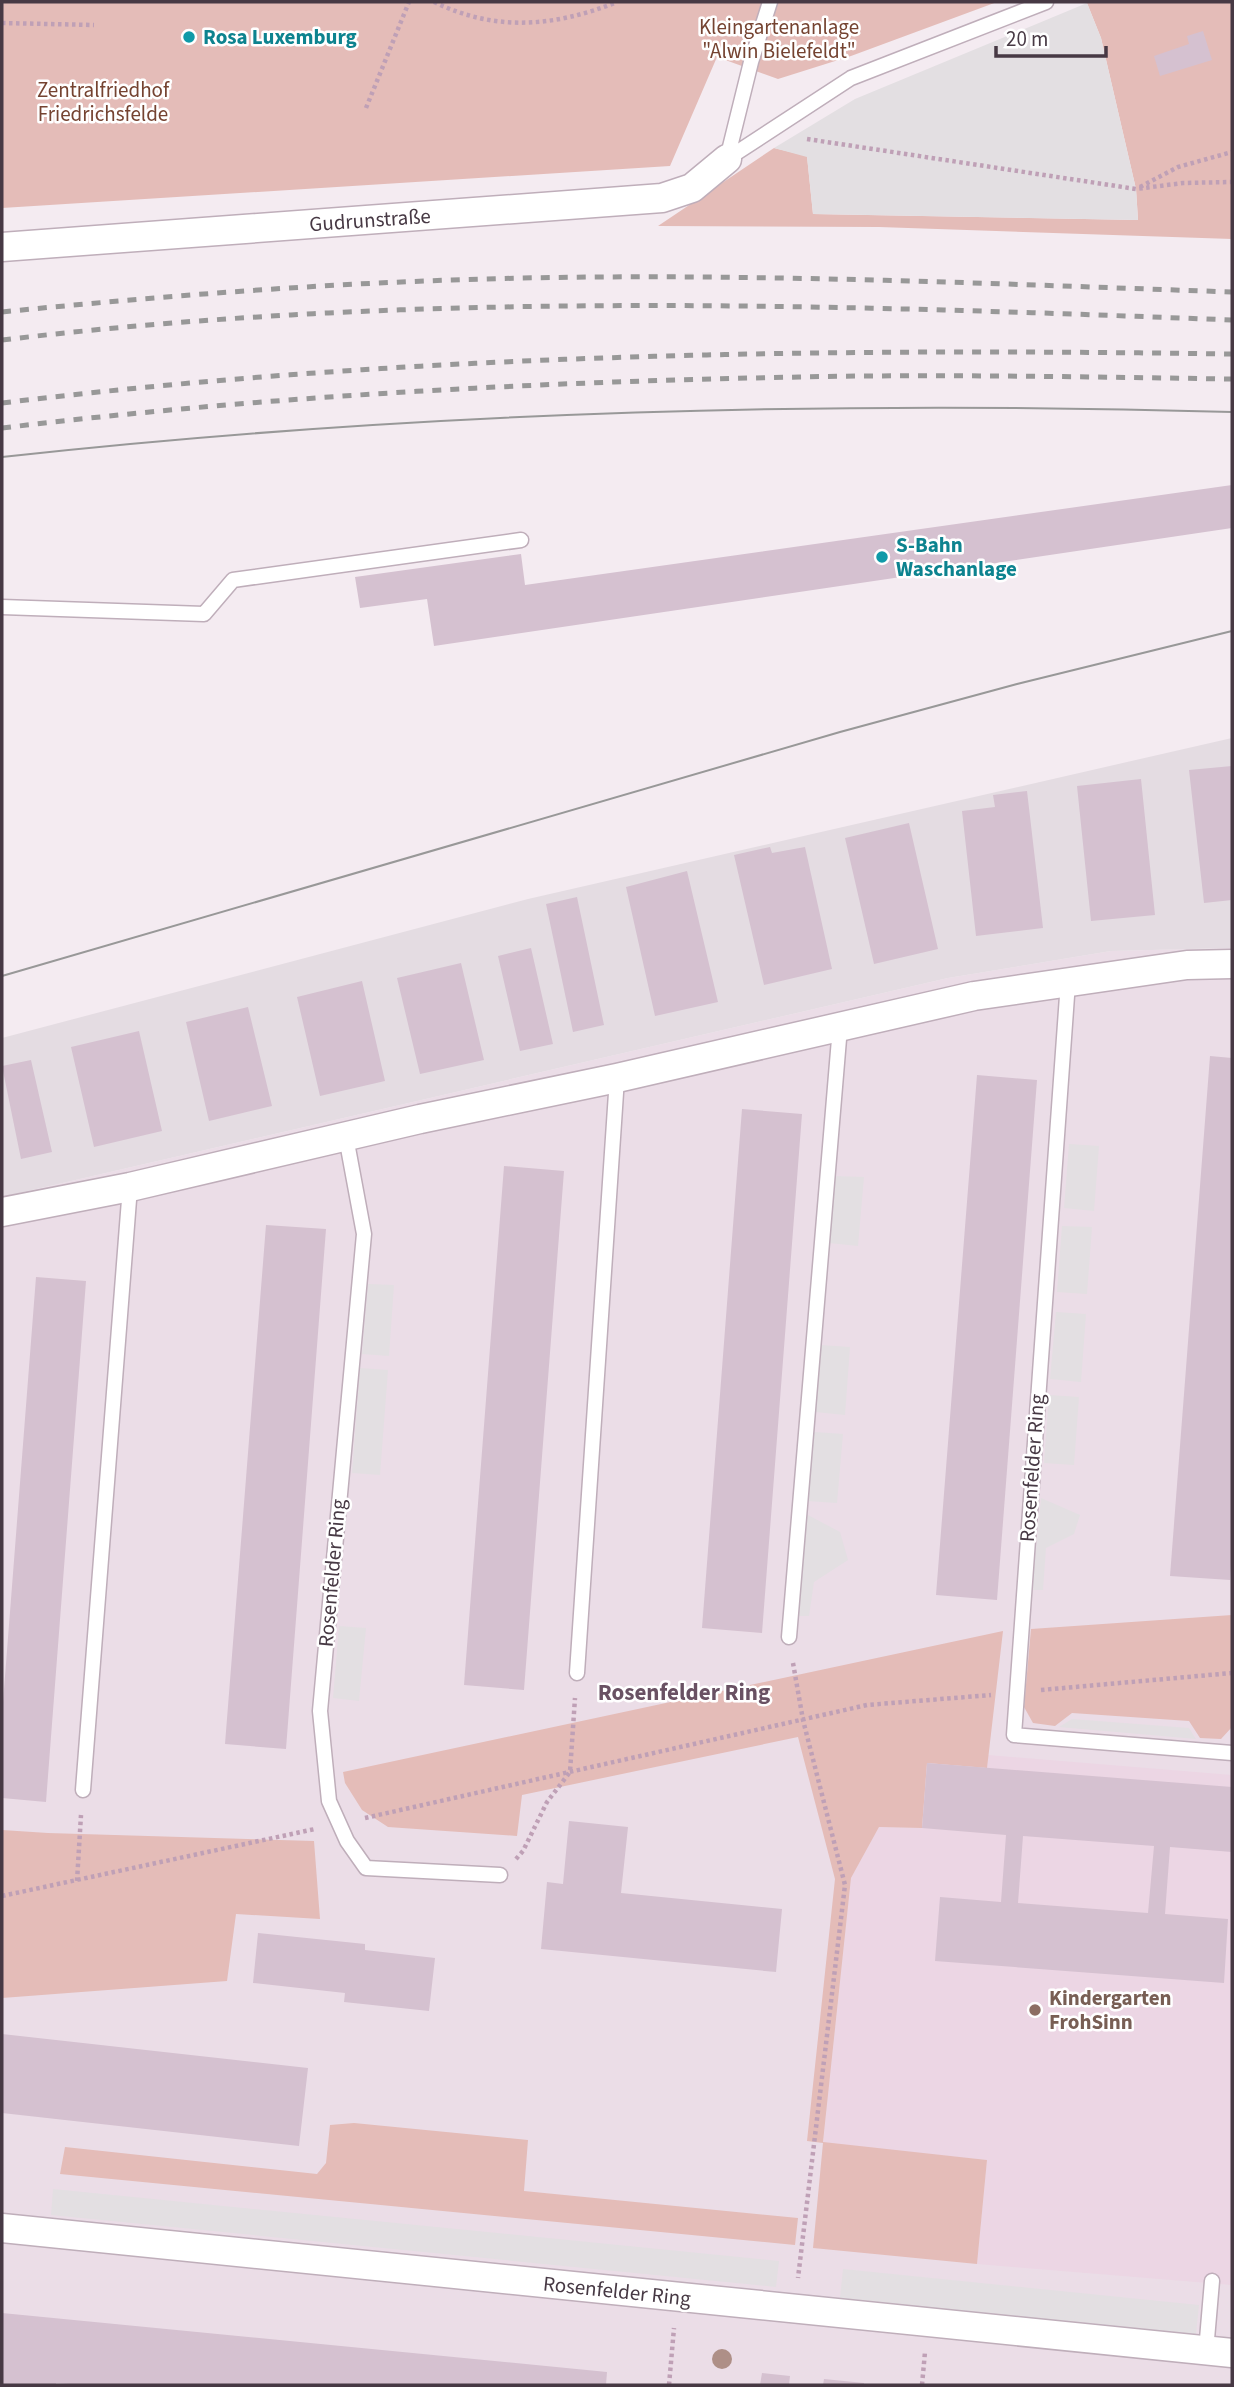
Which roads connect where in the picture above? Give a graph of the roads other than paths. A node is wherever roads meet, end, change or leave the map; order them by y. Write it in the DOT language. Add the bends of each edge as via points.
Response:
graph roads {
  1 [pos="770,2"];
  2 [pos="1046,2"];
  3 [pos="727,159"];
  4 [pos="2,247"];
  5 [pos="521,540"];
  6 [pos="2,607"];
  7 [pos="1232,964"];
  8 [pos="1068,982"];
  9 [pos="840,1027"];
  10 [pos="617,1078"];
  11 [pos="346,1137"];
  12 [pos="130,1187"];
  13 [pos="2,1212"];
  14 [pos="789,1637"];
  15 [pos="577,1673"];
  16 [pos="1232,1754"];
  17 [pos="83,1790"];
  18 [pos="500,1875"];
  19 [pos="2,2228"];
  20 [pos="1212,2281"];
  21 [pos="1219,2352"];
  1 -- 3 [label="lane"];
  2 -- 3 [label="lane" via="851,78"];
  3 -- 4 [label="street, Gudrunstraße" via="692,188 663,198"];
  5 -- 6 [label="lane" via="233,580 204,614"];
  7 -- 8 [label="street" via="1187,965"];
  8 -- 9 [label="street" via="974,996"];
  8 -- 16 [label="lane, Rosenfelder Ring" via="1014,1735"];
  9 -- 10 [label="street"];
  9 -- 14 [label="lane"];
  10 -- 11 [label="street"];
  10 -- 15 [label="lane"];
  11 -- 12 [label="street"];
  11 -- 18 [label="lane, Rosenfelder Ring" via="363,1234 320,1711 329,1801 347,1841 366,1867"];
  12 -- 13 [label="street"];
  12 -- 17 [label="lane"];
  19 -- 21 [label="street, Rosenfelder Ring"];
  20 -- 21 [label="lane"];
}
